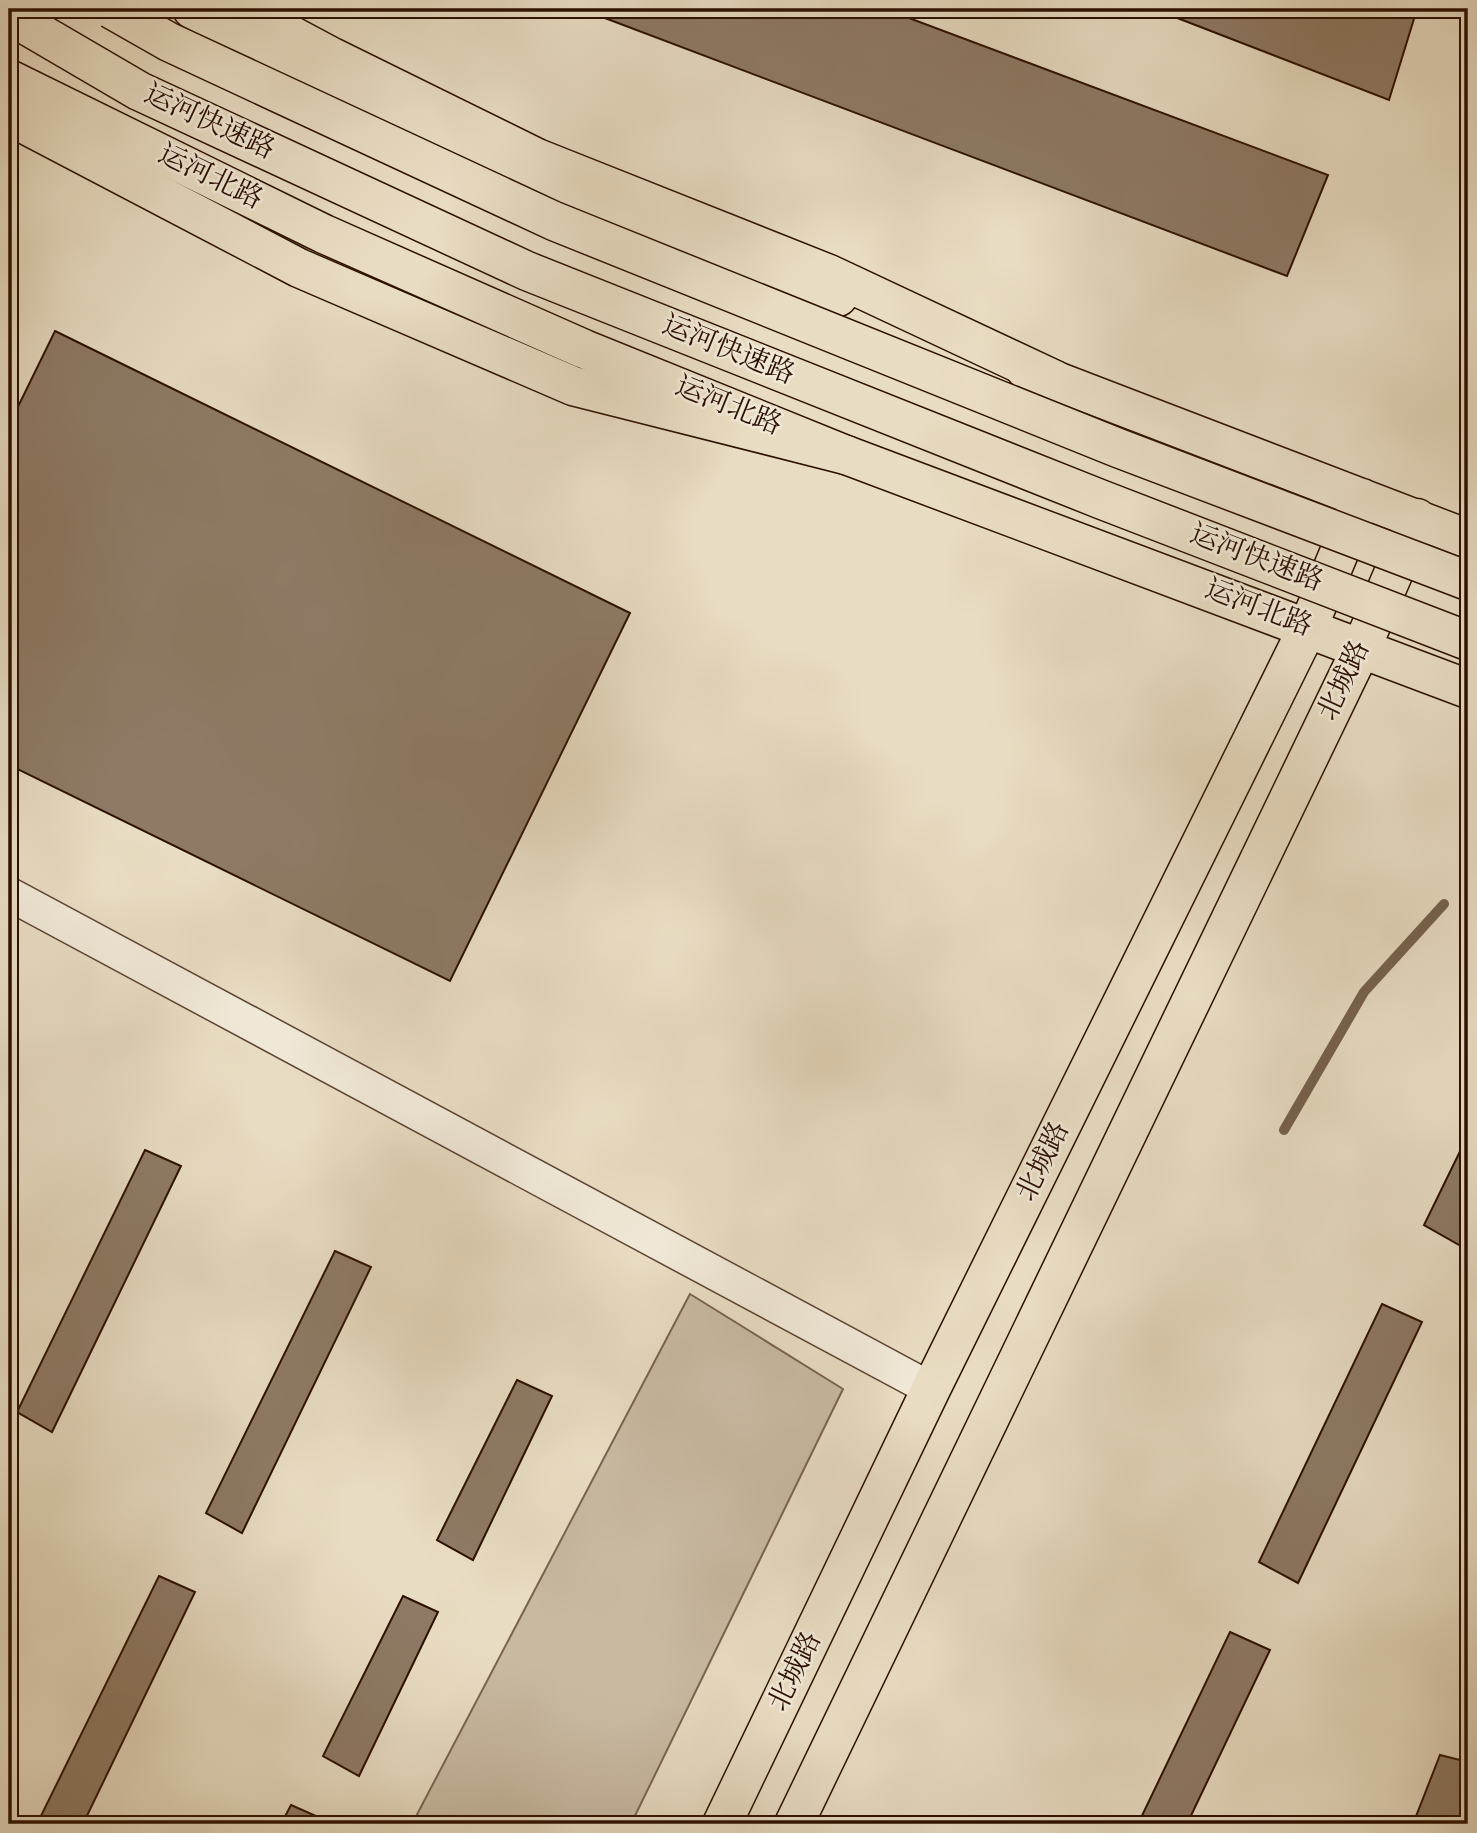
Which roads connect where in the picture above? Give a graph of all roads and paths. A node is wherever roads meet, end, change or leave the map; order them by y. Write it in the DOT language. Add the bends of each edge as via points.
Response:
graph roads {
  1 [pos="111,9"];
  2 [pos="192,9"];
  3 [pos="242,9"];
  4 [pos="9,15"];
  5 [pos="9,79"];
  6 [pos="9,116"];
  7 [pos="1055,380"];
  8 [pos="846,455"];
  9 [pos="1362,498"];
  10 [pos="1416,518"];
  11 [pos="1468,539"];
  12 [pos="1468,581"];
  13 [pos="1308,627"];
  14 [pos="1468,641"];
  15 [pos="1360,649"];
  16 [pos="1468,689"];
  17 [pos="9,894"];
  18 [pos="931,1390"];
  19 [pos="722,1824"];
  20 [pos="794,1824"];
  1 -- 12 [label="main road, 运河快速路, bridge" via="169,42 554,221 1118,448"];
  2 -- 7 [label="main road" via="574,197"];
  3 -- 7 [label="main road" via="537,158 830,274"];
  4 -- 14 [label="main road, 运河快速路, bridge" via="139,91 527,271"];
  5 -- 8 [label="main road, 运河北路" via="324,234 584,349"];
  6 -- 8 [label="main road" via="299,268 573,386"];
  7 -- 9 [label="main road"];
  8 -- 13 [label="main road, 运河北路"];
  9 -- 10 [label="main road"];
  9 -- 13 [label="main road, 北城路"];
  10 -- 11 [label="main road"];
  10 -- 15 [label="main road, 北城路"];
  13 -- 15 [label="main road, 运河北路"];
  13 -- 18 [label="main road, 北城路"];
  15 -- 16 [label="main road, 运河北路"];
  15 -- 20 [label="main road, 北城路"];
  17 -- 18 [label="street"];
  18 -- 19 [label="main road, 北城路"];
}
